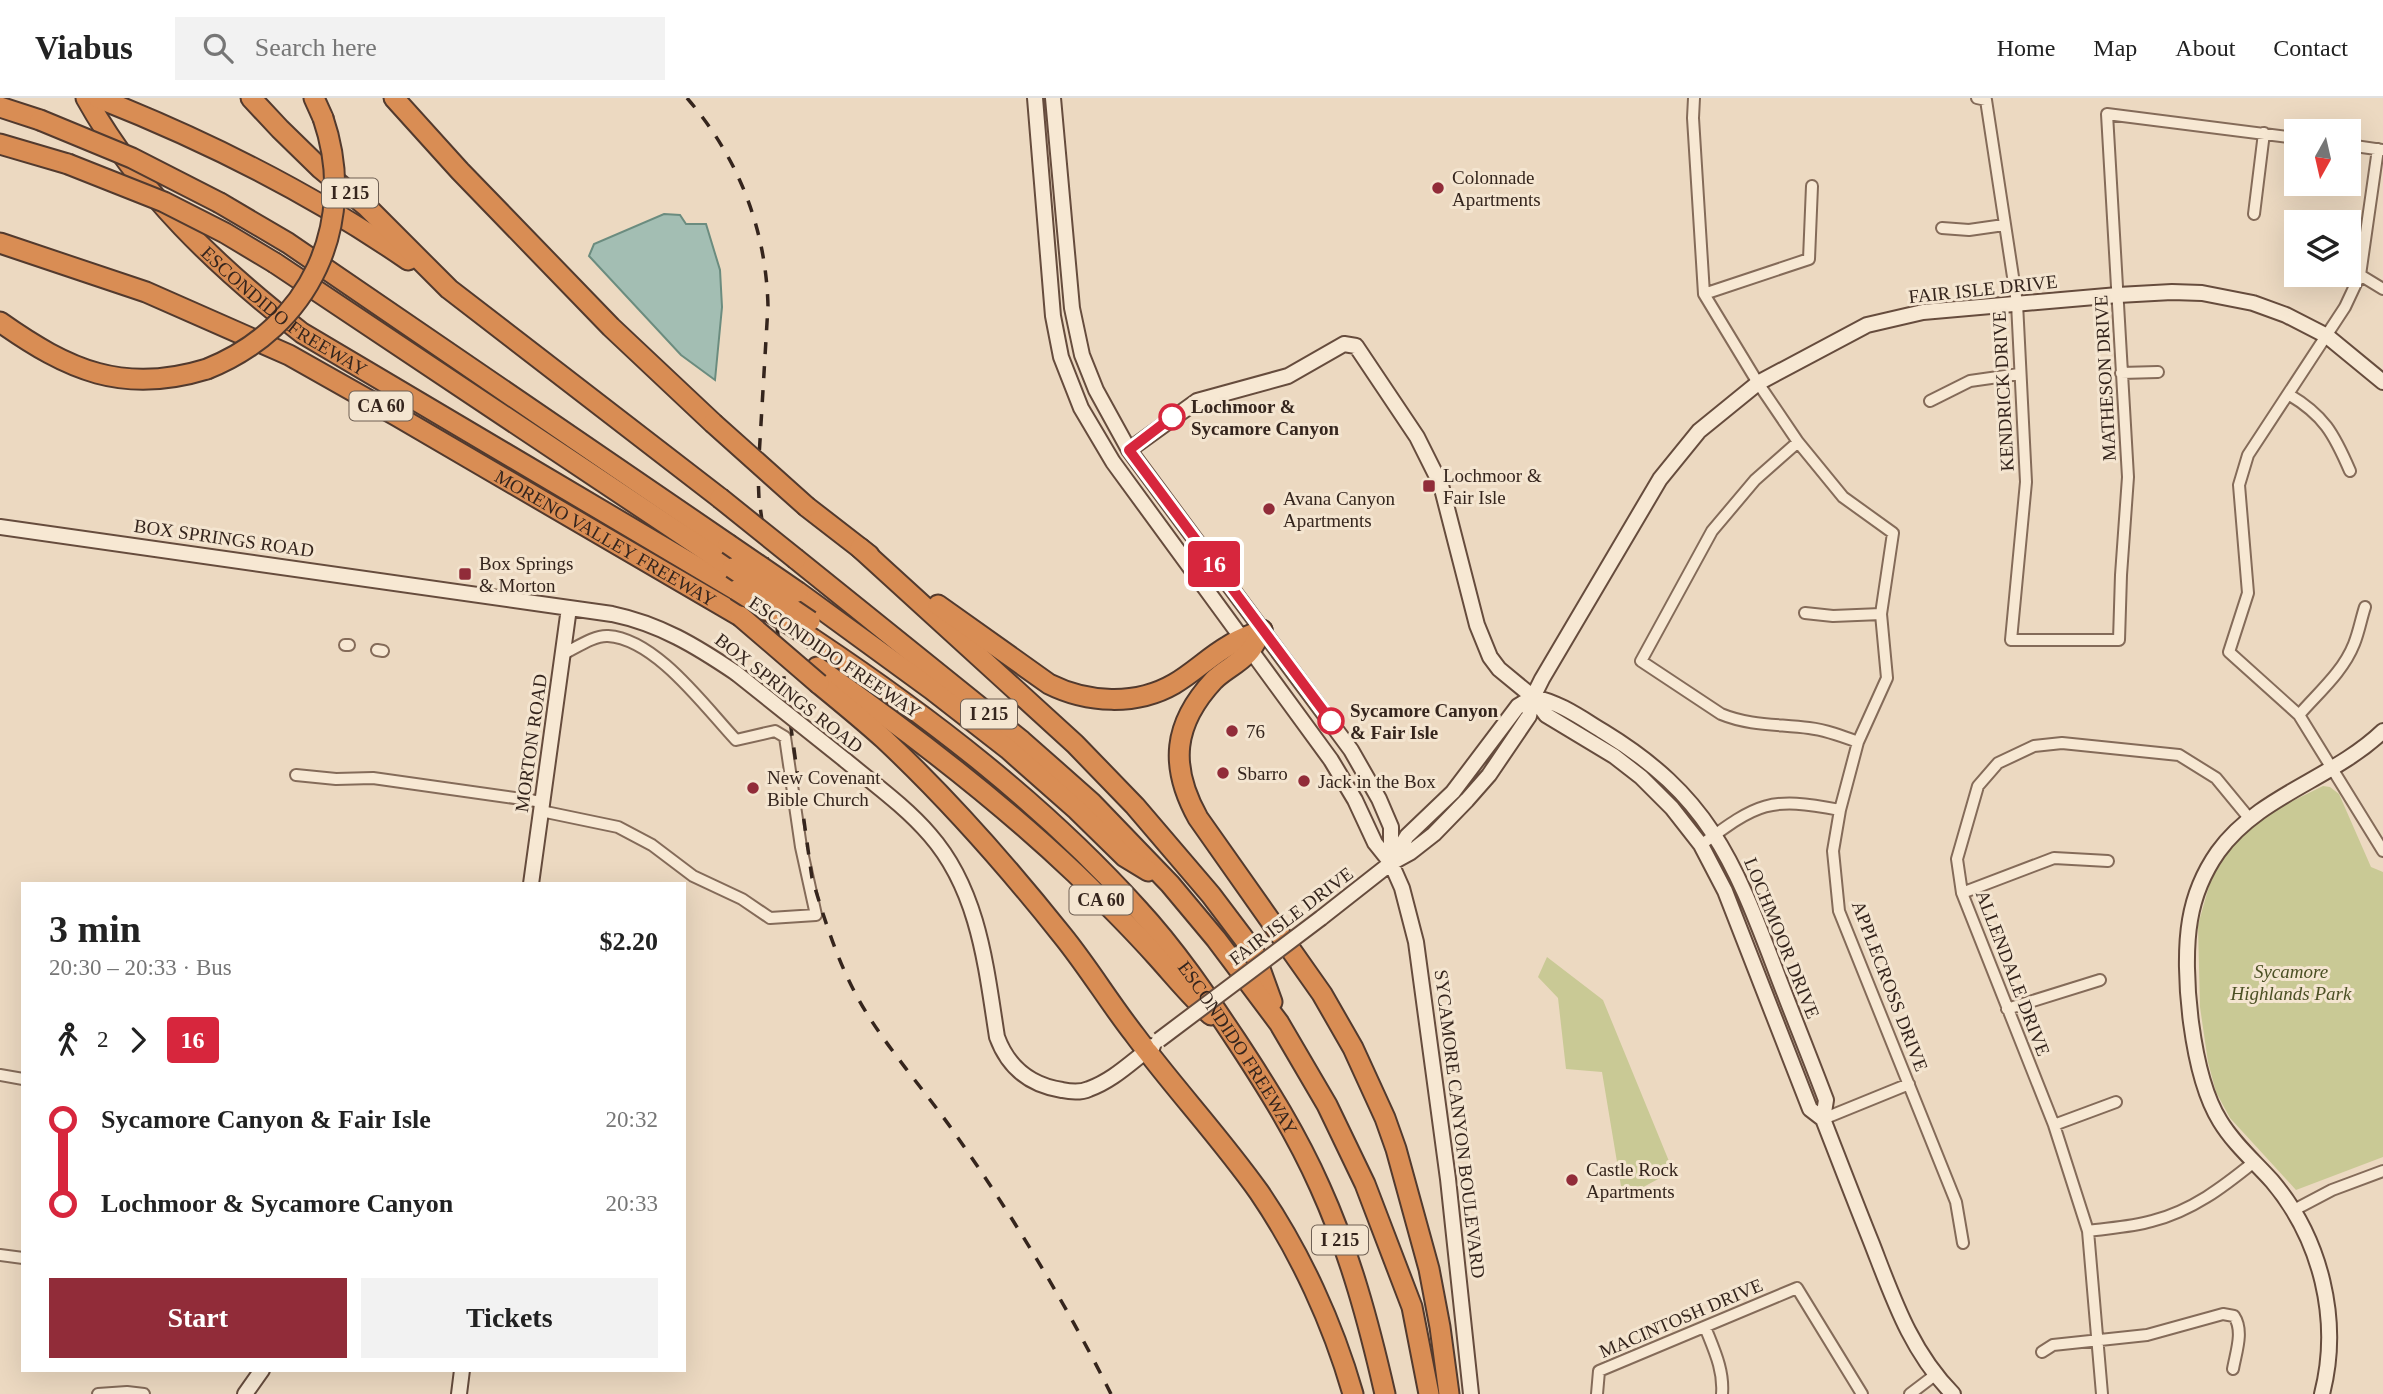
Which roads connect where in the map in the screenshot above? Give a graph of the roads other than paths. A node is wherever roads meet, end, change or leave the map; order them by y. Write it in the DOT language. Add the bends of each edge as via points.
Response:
graph roads {
  1 [pos="86,98"];
  2 [pos="98,98"];
  3 [pos="251,98"];
  4 [pos="314,98"];
  5 [pos="394,98"];
  6 [pos="405,98"];
  7 [pos="1035,98"];
  8 [pos="1053,98"];
  9 [pos="1694,98"];
  10 [pos="1981,99"];
  11 [pos="0,107"];
  12 [pos="2264,133"];
  13 [pos="2284,136"];
  14 [pos="0,144"];
  15 [pos="2361,147"];
  16 [pos="2381,149"];
  17 [pos="460,171"];
  18 [pos="1812,186"];
  19 [pos="2253,214"];
  20 [pos="2004,225"];
  21 [pos="1942,228"];
  22 [pos="0,243"];
  23 [pos="2361,269"];
  24 [pos="2361,276"];
  25 [pos="2354,287"];
  26 [pos="449,289"];
  27 [pos="2383,289"];
  28 [pos="1704,294"];
  29 [pos="2118,295"];
  30 [pos="2017,303"];
  31 [pos="0,322"];
  32 [pos="2327,335"];
  33 [pos="2158,372"];
  34 [pos="2121,373"];
  35 [pos="2019,374"];
  36 [pos="2383,382"];
  37 [pos="1758,383"];
  38 [pos="2287,394"];
  39 [pos="1930,401"];
  40 [pos="1798,442"];
  41 [pos="1129,450"];
  42 [pos="2350,471"];
  43 [pos="0,527"];
  44 [pos="860,548"];
  45 [pos="2365,607"];
  46 [pos="569,608"];
  47 [pos="1805,613"];
  48 [pos="1881,614"];
  49 [pos="812,630"];
  50 [pos="1262,631"];
  51 [pos="2011,640"];
  52 [pos="1246,645"];
  53 [pos="563,654"];
  54 [pos="818,676"];
  55 [pos="1533,697"];
  56 [pos="2299,715"];
  57 [pos="2383,731"];
  58 [pos="1858,741"];
  59 [pos="2333,768"];
  60 [pos="296,775"];
  61 [pos="542,806"];
  62 [pos="1840,810"];
  63 [pos="2249,818"];
  64 [pos="1715,835"];
  65 [pos="1701,845"];
  66 [pos="2383,851"];
  67 [pos="2108,861"];
  68 [pos="1391,863"];
  69 [pos="531,882"];
  70 [pos="1170,884"];
  71 [pos="1962,893"];
  72 [pos="2100,981"];
  73 [pos="2007,1009"];
  74 [pos="1279,1023"];
  75 [pos="1230,1032"];
  76 [pos="1153,1046"];
  77 [pos="0,1075"];
  78 [pos="21,1079"];
  79 [pos="1909,1084"];
  80 [pos="1273,1095"];
  81 [pos="2116,1102"];
  82 [pos="1823,1119"];
  83 [pos="2054,1125"];
  84 [pos="2254,1162"];
  85 [pos="2383,1171"];
  86 [pos="2294,1210"];
  87 [pos="2088,1231"];
  88 [pos="1963,1243"];
  89 [pos="0,1255"];
  90 [pos="21,1258"];
  91 [pos="1705,1327"];
  92 [pos="2098,1341"];
  93 [pos="2042,1352"];
  94 [pos="2234,1368"];
  95 [pos="261,1372"];
  96 [pos="462,1372"];
  97 [pos="1935,1375"];
  98 [pos="98,1394"];
  99 [pos="144,1394"];
  100 [pos="246,1394"];
  101 [pos="459,1394"];
  102 [pos="1353,1394"];
  103 [pos="1384,1394"];
  104 [pos="1429,1394"];
  105 [pos="1448,1394"];
  106 [pos="1471,1394"];
  107 [pos="1597,1394"];
  108 [pos="1722,1394"];
  109 [pos="1862,1394"];
  110 [pos="1910,1394"];
  111 [pos="1953,1394"];
  112 [pos="2102,1394"];
  113 [pos="2322,1394"];
  1 -- 49 [label="highway, ESCONDIDO FREEWAY / I 215, bridge" via="152,194 202,248 302,333 736,590"];
  2 -- 26 [label="highway" via="247,163 332,211"];
  3 -- 26 [label="highway, I 215"];
  4 -- 31 [label="highway, bridge" via="333,156 335,186 328,237 300,296 274,328 246,350 207,369 164,379 111,377 67,364"];
  5 -- 17 [label="highway"];
  6 -- 17 [label="highway"];
  7 -- 52 [label="street, SYCAMORE CANYON BOULEVARD" via="1053,316 1069,379 1113,462"];
  8 -- 41 [label="street, SYCAMORE CANYON BOULEVARD" via="1072,308 1082,355"];
  9 -- 28 [label="street, APPLECROSS DRIVE"];
  10 -- 20 [label="street, KENDRICK DRIVE"];
  11 -- 70 [label="highway, bridge" via="132,158 288,243 729,544 931,689 1008,749 1125,857"];
  12 -- 13 [label="street"];
  12 -- 19 [label="street"];
  12 -- 29 [label="street, MATHESON DRIVE" via="2107,114"];
  14 -- 49 [label="highway, bridge" via="68,164 164,202 225,233 733,568"];
  15 -- 16 [label="street"];
  16 -- 23 [label="street"];
  17 -- 44 [label="highway, bridge" via="611,327 807,507"];
  18 -- 28 [label="street" via="1809,259"];
  20 -- 21 [label="street"];
  20 -- 30 [label="street, KENDRICK DRIVE"];
  22 -- 54 [label="highway, MORENO VALLEY FREEWAY / CA 60, bridge" via="146,292 289,355 740,616"];
  24 -- 27 [label="street"];
  25 -- 32 [label="street"];
  26 -- 70 [label="highway, I 215, bridge" via="720,498 1022,741 1091,802"];
  28 -- 37 [label="street, APPLECROSS DRIVE"];
  29 -- 30 [label="street, FAIR ISLE DRIVE"];
  29 -- 32 [label="street, FAIR ISLE DRIVE" via="2172,292 2231,298 2286,315"];
  29 -- 34 [label="street, MATHESON DRIVE"];
  30 -- 35 [label="street, KENDRICK DRIVE"];
  30 -- 37 [label="street, FAIR ISLE DRIVE" via="1923,312 1867,325"];
  32 -- 36 [label="street, FAIR ISLE DRIVE"];
  32 -- 38 [label="street"];
  33 -- 34 [label="street"];
  34 -- 51 [label="street, MATHESON DRIVE" via="2129,477 2119,640"];
  35 -- 39 [label="street" via="1970,381"];
  35 -- 51 [label="street, KENDRICK DRIVE" via="2025,482"];
  37 -- 40 [label="street, APPLECROSS DRIVE"];
  37 -- 55 [label="street, FAIR ISLE DRIVE" via="1699,431 1660,479"];
  38 -- 42 [label="street" via="2301,401 2333,433"];
  38 -- 56 [label="street" via="2248,455 2239,485 2248,593 2230,652"];
  40 -- 48 [label="street, APPLECROSS DRIVE" via="1843,497 1893,533"];
  40 -- 58 [label="street" via="1755,480 1712,531 1641,661 1730,718 1812,728"];
  41 -- 50 [label="street, SYCAMORE CANYON BOULEVARD"];
  41 -- 55 [label="street, LOCHMOOR DRIVE" via="1197,401 1288,376 1345,344 1356,346 1417,436 1441,485 1477,601 1482,642 1499,669"];
  43 -- 46 [label="street, BOX SPRINGS ROAD"];
  44 -- 52 [label="highway" via="1034,675 1087,698 1123,699 1159,691 1229,645"];
  44 -- 74 [label="highway" via="1075,744 1135,806 1254,952"];
  45 -- 56 [label="street" via="2348,656"];
  46 -- 53 [label="street, MORTON ROAD"];
  46 -- 76 [label="street, BOX SPRINGS ROAD, bridge" via="623,616 680,637 736,673 933,837 959,877 975,919 998,1037 1012,1065 1041,1086 1086,1091"];
  47 -- 48 [label="street"];
  48 -- 58 [label="street, APPLECROSS DRIVE" via="1887,678"];
  49 -- 75 [label="highway, ESCONDIDO FREEWAY / I 215" via="1048,819 1139,909 1200,985"];
  49 -- 80 [label="highway" via="968,738 1086,843 1159,923 1205,984 1252,1054"];
  50 -- 52 [label="highway"];
  50 -- 68 [label="street, SYCAMORE CANYON BOULEVARD" via="1366,774 1391,827"];
  52 -- 68 [label="street, SYCAMORE CANYON BOULEVARD" via="1331,760 1375,843"];
  52 -- 105 [label="highway" via="1188,716 1178,754 1180,774 1198,818 1322,995 1385,1118 1429,1269"];
  53 -- 61 [label="street, MORTON ROAD"];
  53 -- 61 [label="street" via="606,636 636,644 658,657 736,740 775,731 785,737 816,915 770,918 693,876 652,845 618,827"];
  54 -- 75 [label="highway, CA 60" via="898,724 1025,826 1148,948 1188,995"];
  54 -- 76 [label="highway" via="965,821"];
  55 -- 64 [label="street, LOCHMOOR DRIVE" via="1550,701 1637,753 1678,788"];
  55 -- 65 [label="street, LOCHMOOR DRIVE" via="1546,715 1641,777"];
  55 -- 68 [label="street, FAIR ISLE DRIVE" via="1529,716 1489,775 1434,834"];
  56 -- 59 [label="street"];
  57 -- 59 [label="street"];
  58 -- 62 [label="street, APPLECROSS DRIVE"];
  59 -- 63 [label="street"];
  59 -- 66 [label="street"];
  60 -- 61 [label="street" via="373,778"];
  61 -- 69 [label="street, MORTON ROAD"];
  62 -- 64 [label="street" via="1802,803 1770,805 1749,812"];
  62 -- 79 [label="street, APPLECROSS DRIVE" via="1833,851 1839,911"];
  63 -- 71 [label="street, ALLENDALE DRIVE" via="2216,778 2179,755 2062,743 2034,746 1998,762 1978,786 1957,859"];
  63 -- 84 [label="street" via="2205,873 2190,917 2187,956 2197,1064 2203,1083 2220,1121"];
  64 -- 65 [label="street"];
  64 -- 82 [label="street, LOCHMOOR DRIVE" via="1748,899 1826,1100"];
  65 -- 82 [label="street, LOCHMOOR DRIVE" via="1726,891 1810,1110"];
  67 -- 71 [label="street" via="2054,858"];
  68 -- 76 [label="street, FAIR ISLE DRIVE, bridge"];
  68 -- 106 [label="street, SYCAMORE CANYON BOULEVARD" via="1402,888 1420,962"];
  70 -- 74 [label="highway, I 215"];
  71 -- 73 [label="street, ALLENDALE DRIVE"];
  72 -- 73 [label="street"];
  73 -- 83 [label="street, ALLENDALE DRIVE"];
  74 -- 104 [label="highway, I 215" via="1365,1184 1412,1307"];
  75 -- 80 [label="highway, ESCONDIDO FREEWAY / I 215"];
  76 -- 102 [label="highway" via="1280,1227 1321,1307"];
  77 -- 78 [label="street"];
  79 -- 82 [label="street"];
  79 -- 88 [label="street, APPLECROSS DRIVE" via="1956,1202"];
  80 -- 103 [label="highway, ESCONDIDO FREEWAY / I 215" via="1331,1214 1373,1339"];
  81 -- 83 [label="street"];
  82 -- 97 [label="street, LOCHMOOR DRIVE" via="1907,1332"];
  83 -- 87 [label="street, ALLENDALE DRIVE"];
  84 -- 86 [label="street"];
  84 -- 87 [label="street" via="2219,1189 2174,1214"];
  85 -- 86 [label="street" via="2332,1189"];
  86 -- 113 [label="street" via="2324,1288 2329,1347"];
  87 -- 92 [label="street, ALLENDALE DRIVE"];
  89 -- 90 [label="street"];
  91 -- 107 [label="street, MACINTOSH DRIVE" via="1599,1371"];
  91 -- 108 [label="street" via="1719,1362"];
  91 -- 109 [label="street, MACINTOSH DRIVE" via="1797,1288"];
  92 -- 93 [label="street" via="2053,1345"];
  92 -- 94 [label="street" via="2147,1335 2223,1314 2234,1316 2239,1331"];
  92 -- 112 [label="street, ALLENDALE DRIVE"];
  95 -- 100 [label="street"];
  96 -- 101 [label="street"];
  97 -- 110 [label="street"];
  97 -- 111 [label="street, LOCHMOOR DRIVE"];
  98 -- 99 [label="street"];
}
